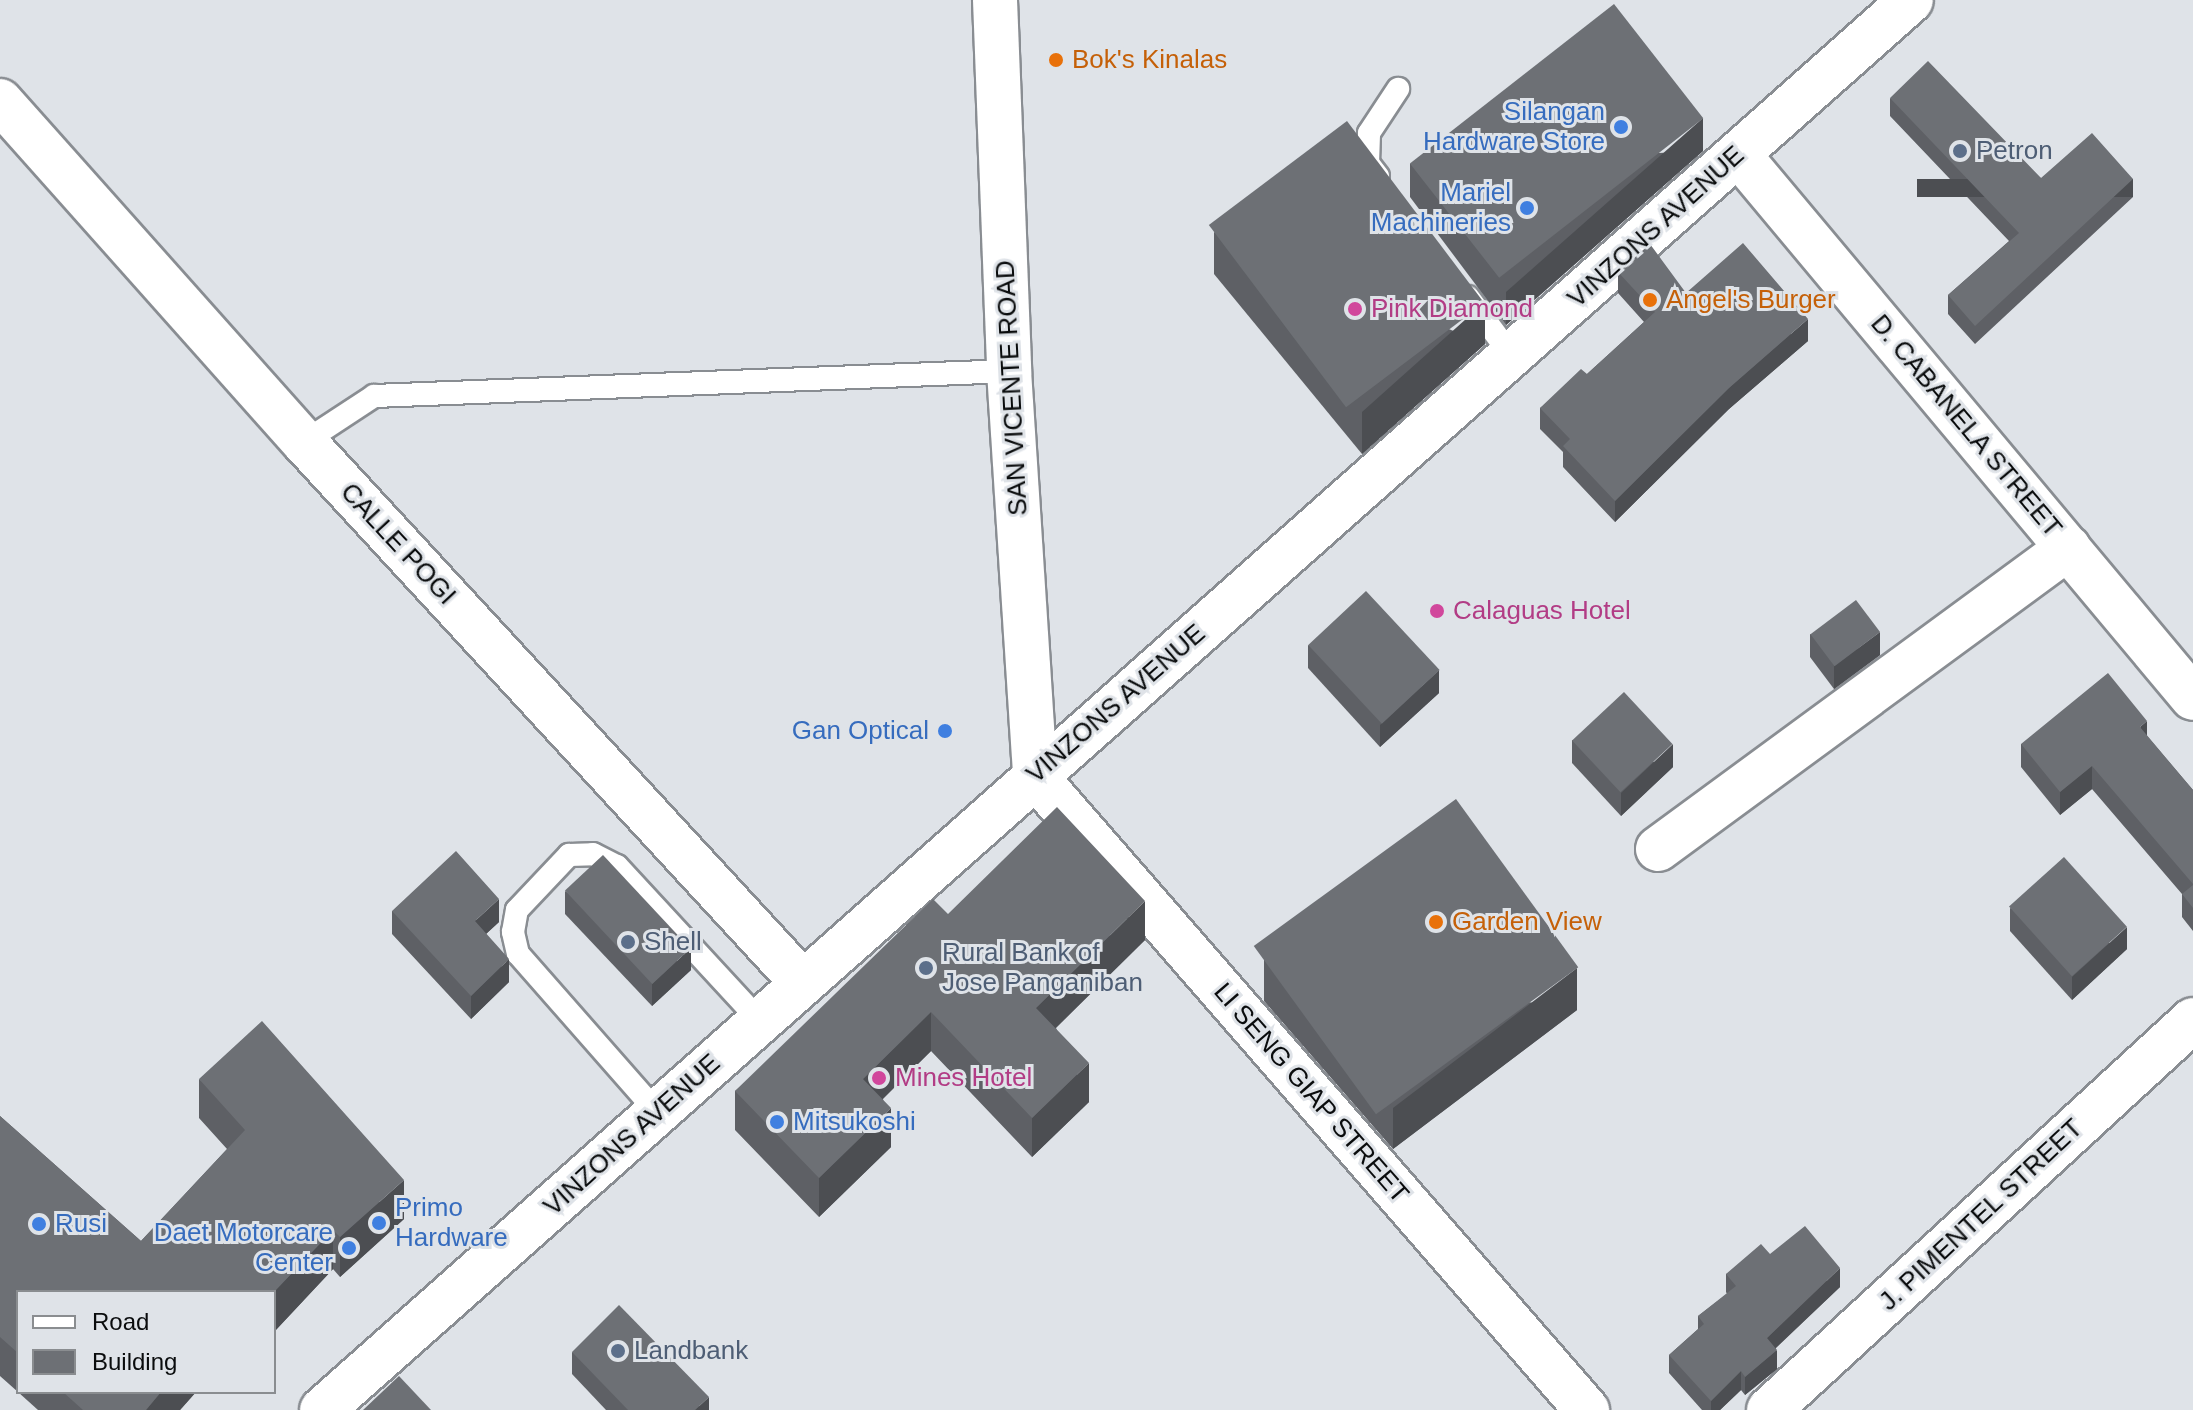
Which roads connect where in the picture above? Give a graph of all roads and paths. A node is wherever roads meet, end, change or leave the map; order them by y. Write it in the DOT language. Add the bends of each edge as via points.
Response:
graph roads {
  1 [pos="995,0"];
  2 [pos="1911,0"];
  3 [pos="1398,89"];
  4 [pos="0,101"];
  5 [pos="1738,154"];
  6 [pos="1387,189"];
  7 [pos="1454,278"];
  8 [pos="1511,355"];
  9 [pos="1009,371"];
  10 [pos="304,442"];
  11 [pos="2068,548"];
  12 [pos="2193,698"];
  13 [pos="1035,776"];
  14 [pos="1658,849"];
  15 [pos="802,982"];
  16 [pos="2193,1020"];
  17 [pos="760,1021"];
  18 [pos="657,1112"];
  19 [pos="322,1410"];
  20 [pos="1587,1410"];
  21 [pos="1769,1410"];
  1 -- 9 [label="street, SAN VICENTE ROAD"];
  2 -- 5 [label="street, VINZONS AVENUE"];
  3 -- 6 [label="lane" via="1369,133 1368,163"];
  4 -- 10 [label="street, CALLE POGI"];
  5 -- 8 [label="street, VINZONS AVENUE"];
  5 -- 11 [label="street, D. CABANELA STREET"];
  7 -- 8 [label="lane"];
  8 -- 13 [label="street, VINZONS AVENUE"];
  9 -- 10 [label="lane" via="374,396"];
  9 -- 13 [label="street, SAN VICENTE ROAD"];
  10 -- 15 [label="street, CALLE POGI"];
  11 -- 12 [label="street, D. CABANELA STREET"];
  11 -- 14 [label="street"];
  13 -- 15 [label="street, VINZONS AVENUE"];
  13 -- 20 [label="street, LI SENG GIAP STREET"];
  15 -- 17 [label="street, VINZONS AVENUE"];
  16 -- 21 [label="street, J. PIMENTEL STREET"];
  17 -- 18 [label="street, VINZONS AVENUE"];
  17 -- 18 [label="lane" via="617,866 593,854 569,855 517,910 513,932 518,954"];
  18 -- 19 [label="street, VINZONS AVENUE"];
}
